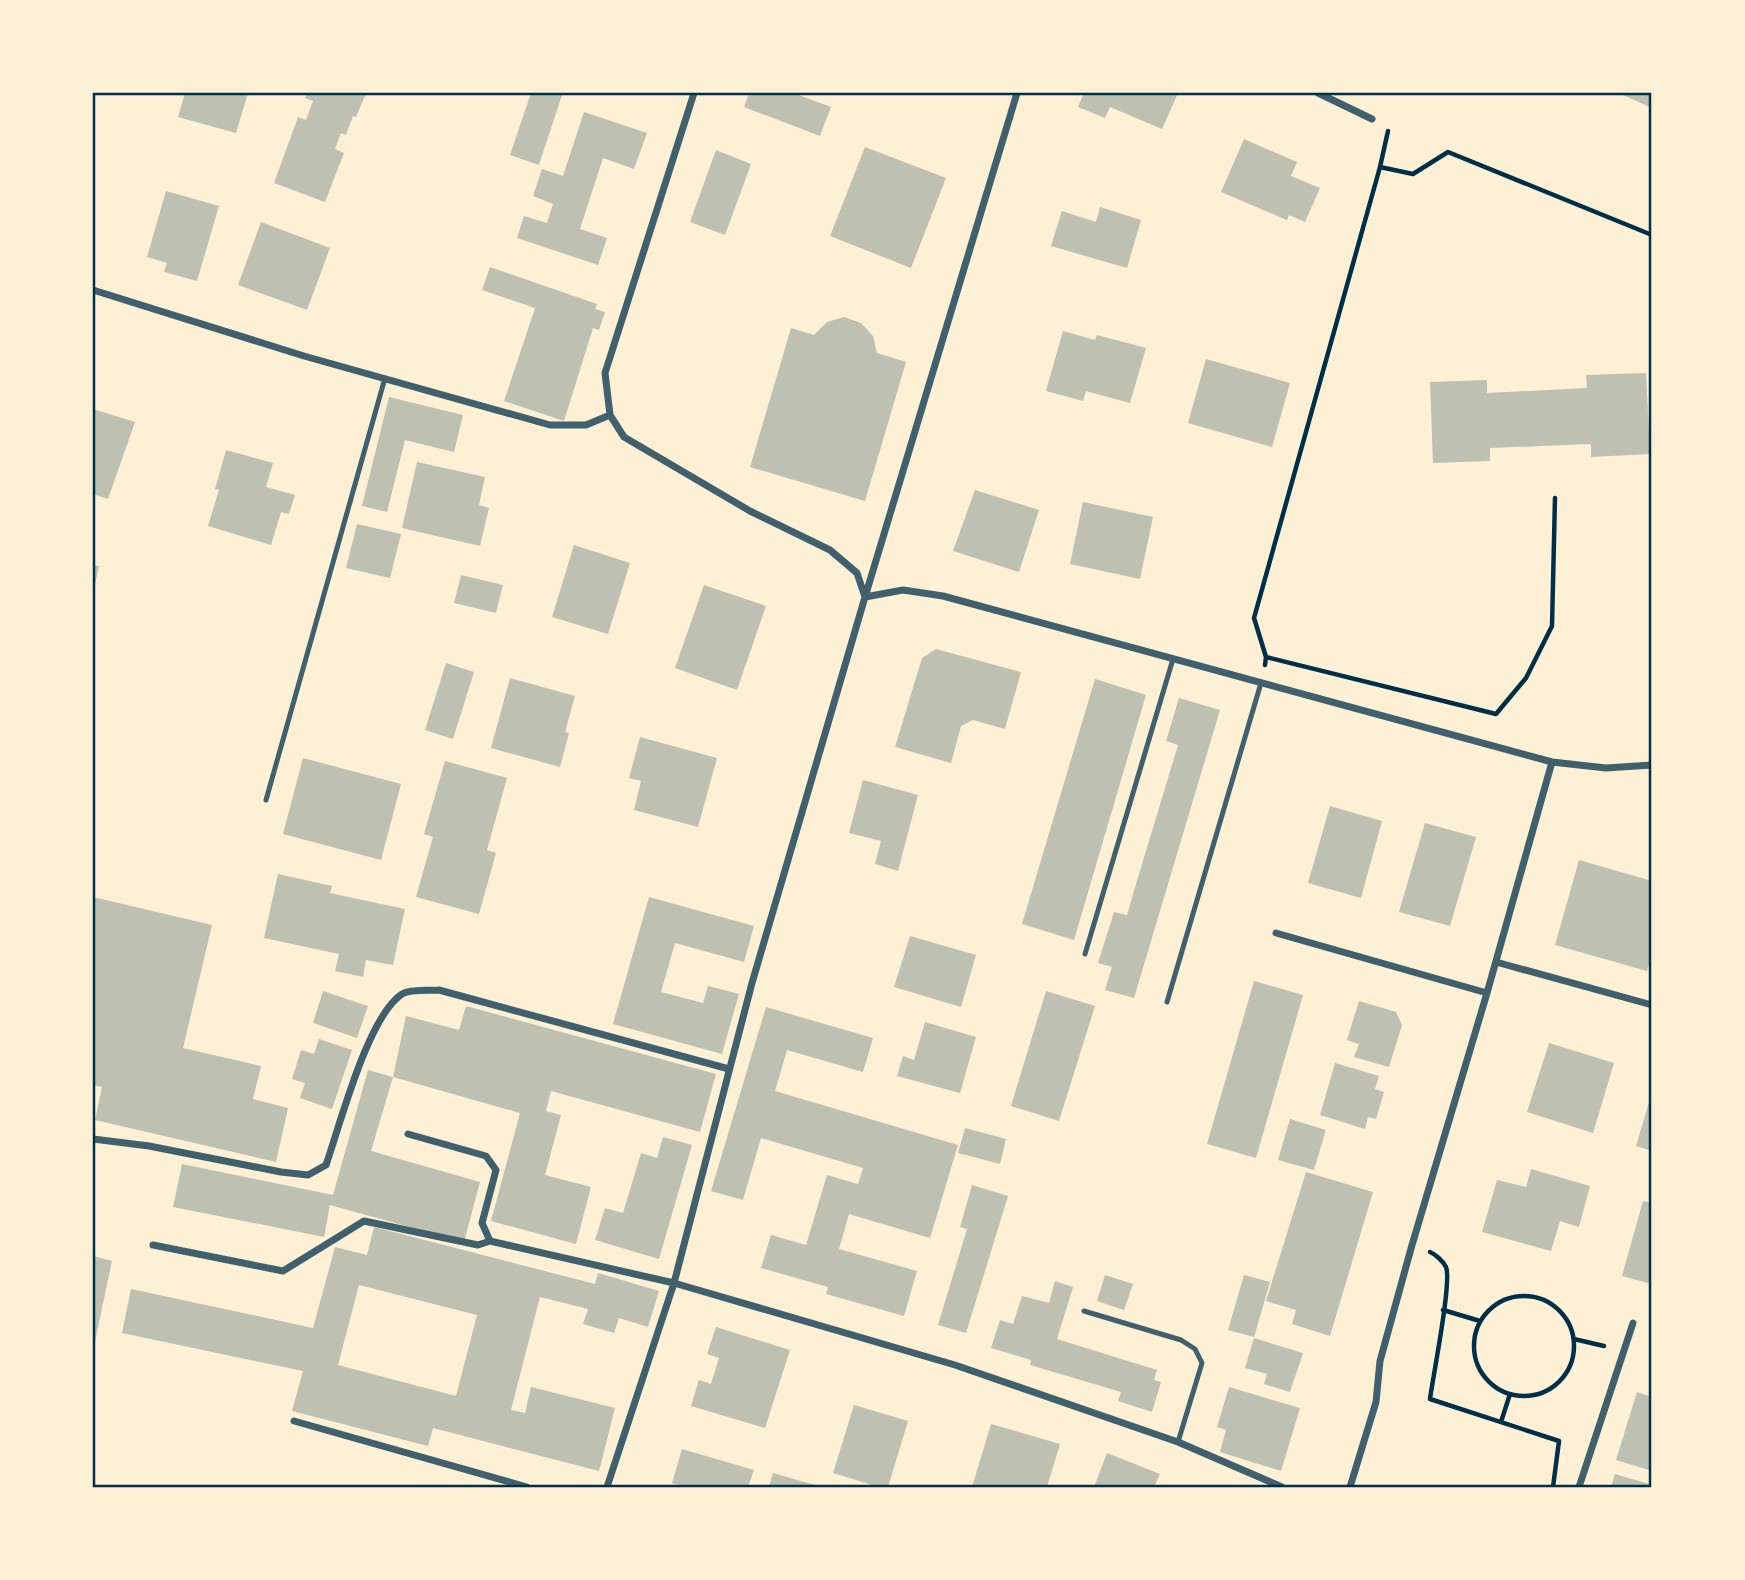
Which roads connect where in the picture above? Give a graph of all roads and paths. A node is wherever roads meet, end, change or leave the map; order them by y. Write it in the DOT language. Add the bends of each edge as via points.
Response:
graph roads {
  1 [pos="694,93"];
  2 [pos="1017,93"];
  3 [pos="1318,93"];
  4 [pos="1372,119"];
  5 [pos="1380,167"];
  6 [pos="1652,234"];
  7 [pos="93,290"];
  8 [pos="385,378"];
  9 [pos="610,415"];
  10 [pos="1555,498"];
  11 [pos="864,597"];
  12 [pos="1266,657"];
  13 [pos="1173,659"];
  14 [pos="1261,683"];
  15 [pos="1552,762"];
  16 [pos="1652,765"];
  17 [pos="266,800"];
  18 [pos="1276,933"];
  19 [pos="1085,954"];
  20 [pos="1496,962"];
  21 [pos="1487,993"];
  22 [pos="1167,1002"];
  23 [pos="1652,1005"];
  24 [pos="729,1069"];
  25 [pos="408,1134"];
  26 [pos="93,1139"];
  27 [pos="490,1241"];
  28 [pos="153,1245"];
  29 [pos="1412,1245"];
  30 [pos="674,1283"];
  31 [pos="1443,1310"];
  32 [pos="1084,1311"];
  33 [pos="1480,1321"];
  34 [pos="1633,1323"];
  35 [pos="1574,1339"];
  36 [pos="1624,1350"];
  37 [pos="1510,1394"];
  38 [pos="293,1421"];
  39 [pos="1502,1422"];
  40 [pos="1178,1442"];
  41 [pos="1277,1486"];
  42 [pos="527,1487"];
  43 [pos="607,1487"];
  44 [pos="1350,1487"];
  45 [pos="1553,1487"];
  46 [pos="1579,1487"];
  1 -- 9 [label="street" via="605,373"];
  2 -- 11 [label="street"];
  3 -- 4 [label="street"];
  4 -- 5 [label="path" via="1390,122"];
  5 -- 6 [label="path" via="1413,174 1448,152"];
  5 -- 12 [label="path" via="1254,618"];
  7 -- 8 [label="street"];
  8 -- 9 [label="street" via="550,425 586,425"];
  8 -- 17 [label="lane"];
  9 -- 11 [label="street" via="624,437 750,511 830,550 857,573"];
  10 -- 12 [label="path" via="1552,626 1525,678 1496,714"];
  11 -- 13 [label="street" via="902,590 943,596"];
  11 -- 24 [label="street"];
  12 -- 14 [label="path"];
  13 -- 14 [label="street"];
  13 -- 19 [label="lane"];
  14 -- 15 [label="street"];
  14 -- 22 [label="lane"];
  15 -- 16 [label="street" via="1606,768"];
  15 -- 20 [label="street"];
  18 -- 21 [label="street"];
  20 -- 21 [label="street"];
  20 -- 23 [label="street"];
  21 -- 29 [label="street"];
  24 -- 26 [label="street" via="439,990 404,992 384,1011 326,1165 308,1175"];
  24 -- 30 [label="street"];
  25 -- 27 [label="street" via="486,1156 496,1170 482,1223"];
  27 -- 28 [label="street" via="478,1245 364,1221 283,1271"];
  27 -- 30 [label="street"];
  29 -- 31 [label="path" via="1435,1254 1446,1266"];
  29 -- 44 [label="street" via="1380,1362 1376,1402"];
  30 -- 40 [label="street" via="954,1365"];
  30 -- 43 [label="street"];
  31 -- 33 [label="path"];
  31 -- 39 [label="path" via="1430,1399"];
  32 -- 40 [label="lane" via="1181,1340 1195,1349 1202,1363"];
  33 -- 35 [label="path" via="1504,1300 1535,1297 1562,1312"];
  33 -- 37 [label="path" via="1474,1337 1479,1370 1490,1383"];
  34 -- 36 [label="street"];
  35 -- 36 [label="path"];
  35 -- 37 [label="path" via="1570,1368 1562,1380 1537,1395"];
  36 -- 46 [label="street"];
  37 -- 39 [label="path"];
  38 -- 42 [label="street"];
  39 -- 45 [label="path" via="1559,1441"];
  40 -- 41 [label="street"];
}
